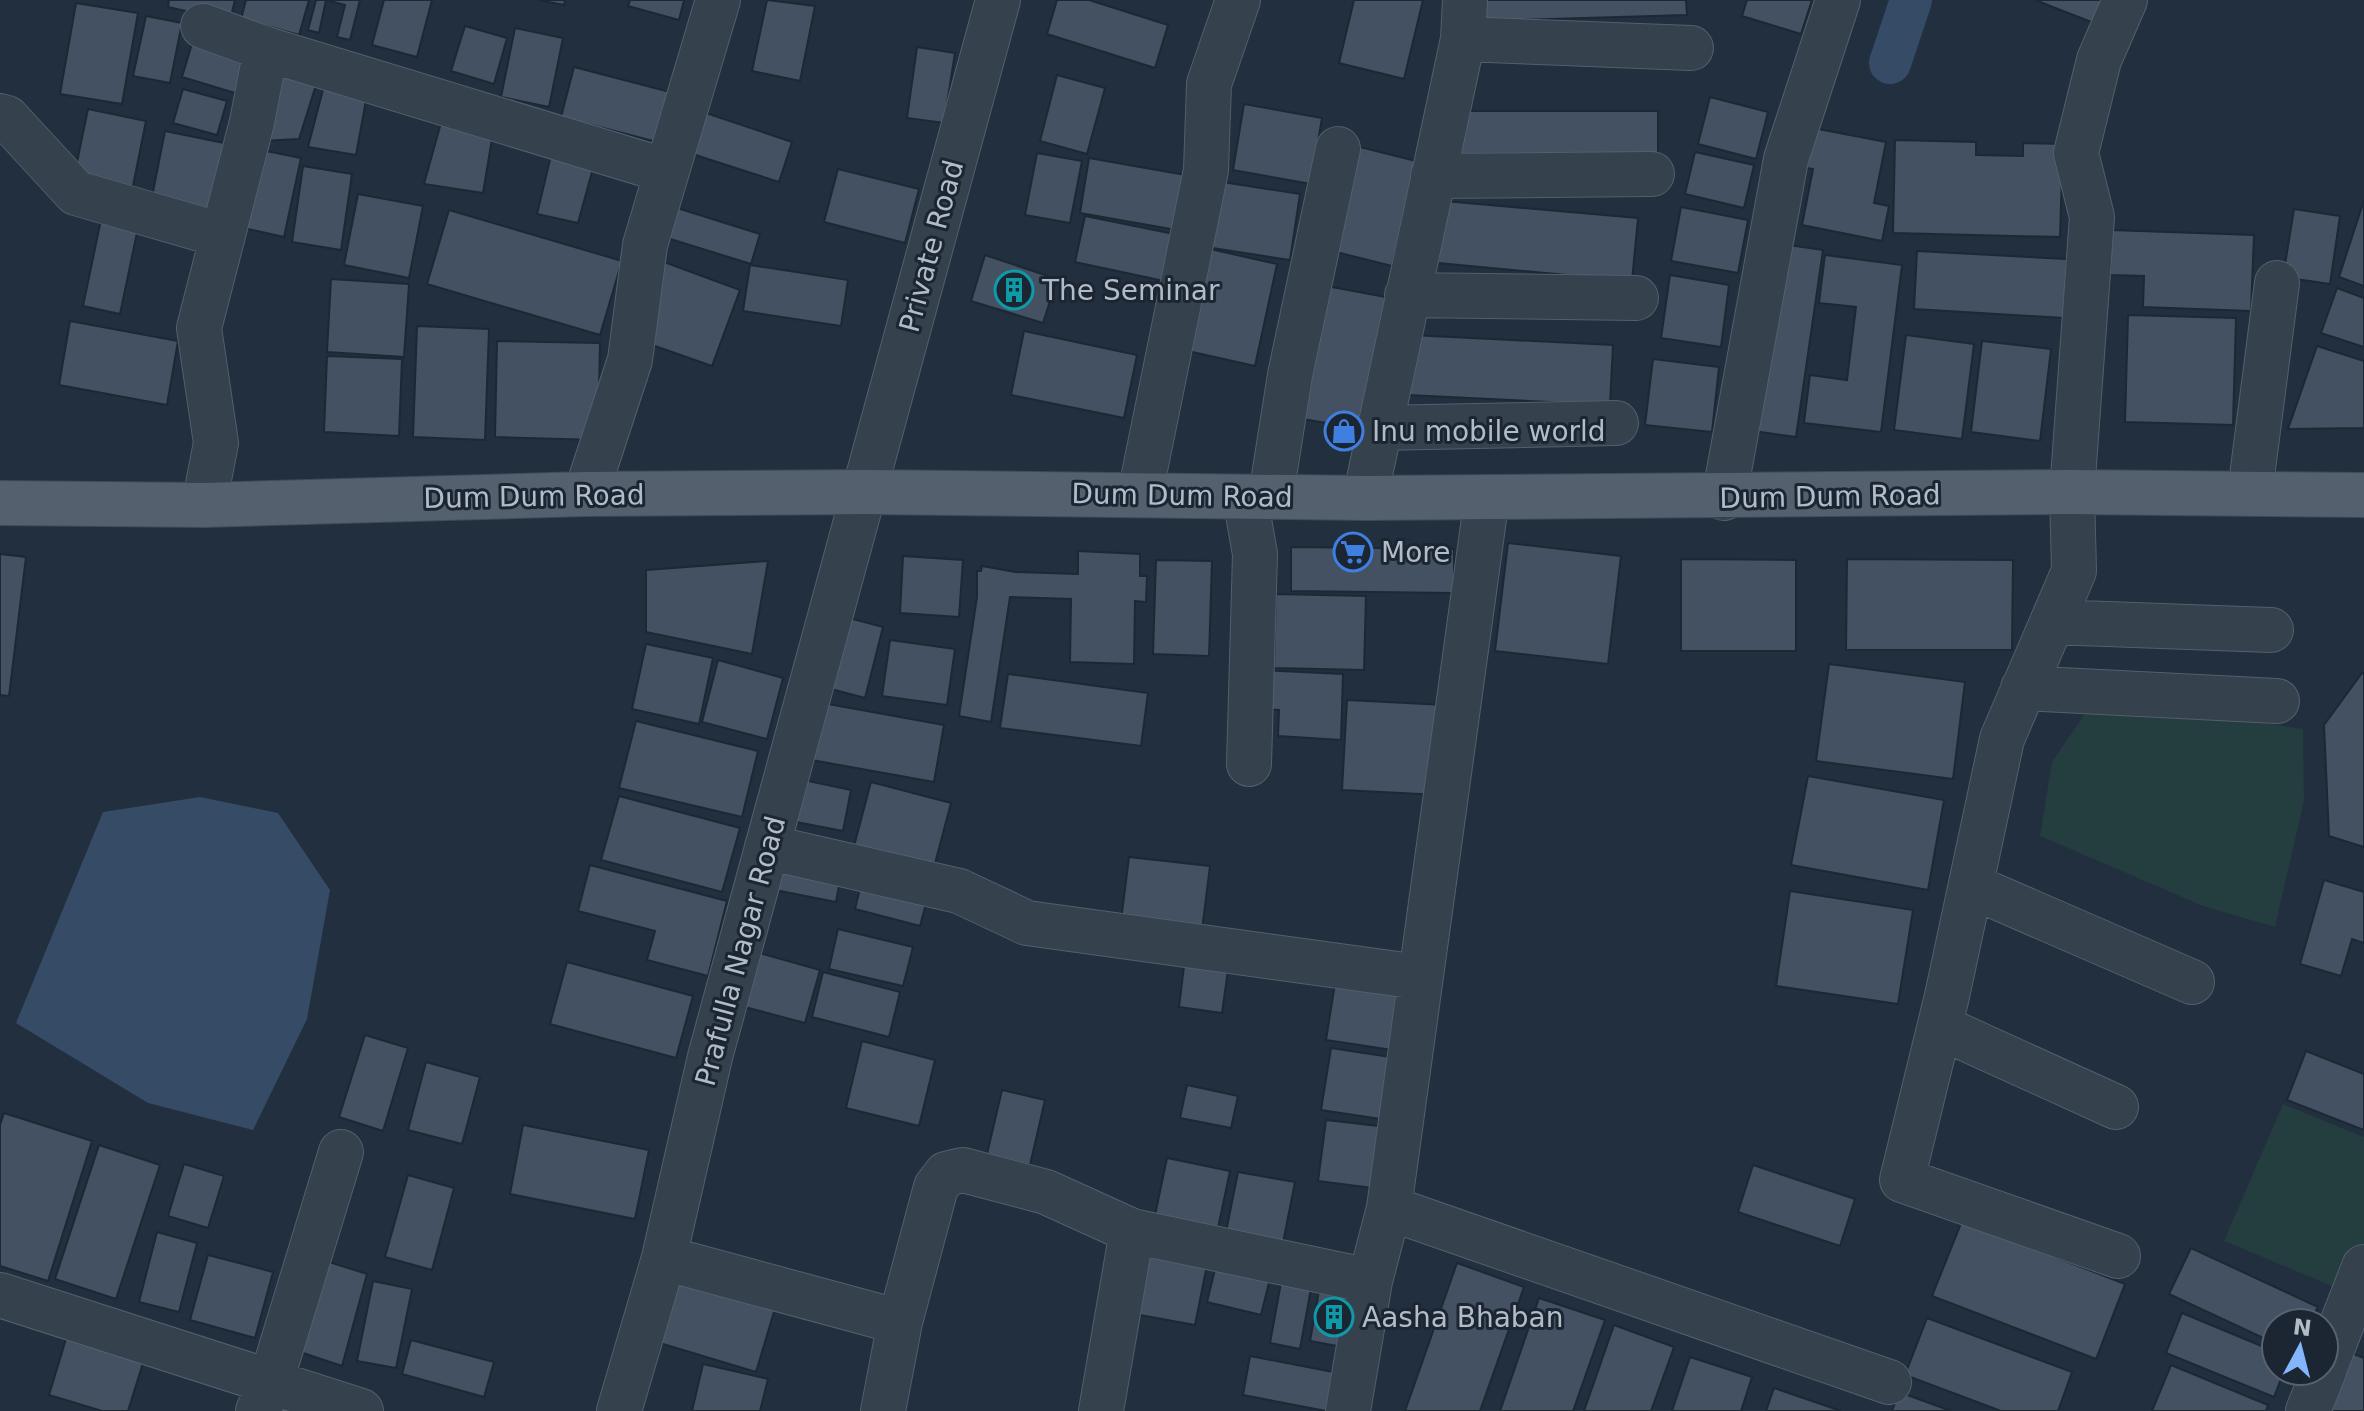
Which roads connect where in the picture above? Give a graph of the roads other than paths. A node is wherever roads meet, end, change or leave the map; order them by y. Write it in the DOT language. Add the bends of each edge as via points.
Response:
graph roads {
  1 [pos="718,0"];
  2 [pos="998,0"];
  3 [pos="1238,0"];
  4 [pos="1838,0"];
  5 [pos="2125,0"];
  6 [pos="1464,20"];
  7 [pos="203,26"];
  8 [pos="1691,48"];
  9 [pos="266,49"];
  10 [pos="0,116"];
  11 [pos="1338,149"];
  12 [pos="667,171"];
  13 [pos="1652,174"];
  14 [pos="1433,176"];
  15 [pos="221,235"];
  16 [pos="2277,283"];
  17 [pos="1407,295"];
  18 [pos="1636,298"];
  19 [pos="1616,423"];
  20 [pos="1378,428"];
  21 [pos="866,492"];
  22 [pos="2072,492"];
  23 [pos="2250,492"];
  24 [pos="586,494"];
  25 [pos="1140,494"];
  26 [pos="2364,495"];
  27 [pos="1258,496"];
  28 [pos="1487,497"];
  29 [pos="1365,498"];
  30 [pos="1724,498"];
  31 [pos="0,503"];
  32 [pos="204,505"];
  33 [pos="2052,622"];
  34 [pos="2271,630"];
  35 [pos="2023,688"];
  36 [pos="2277,701"];
  37 [pos="1249,764"];
  38 [pos="767,847"];
  39 [pos="1971,886"];
  40 [pos="1419,977"];
  41 [pos="2192,982"];
  42 [pos="1940,1027"];
  43 [pos="2116,1107"];
  44 [pos="341,1152"];
  45 [pos="1389,1208"];
  46 [pos="1132,1231"];
  47 [pos="2118,1256"];
  48 [pos="664,1258"];
  49 [pos="2364,1267"];
  50 [pos="1370,1281"];
  51 [pos="1,1298"];
  52 [pos="900,1322"];
  53 [pos="2340,1329"];
  54 [pos="1889,1382"];
  55 [pos="2318,1387"];
  56 [pos="265,1396"];
  57 [pos="361,1411"];
  58 [pos="619,1411"];
  59 [pos="883,1411"];
  60 [pos="1101,1411"];
  61 [pos="1348,1411"];
  62 [pos="2308,1411"];
  1 -- 12 [label="street"];
  2 -- 21 [label="street, Private Road"];
  3 -- 25 [label="street" via="1209,84 1206,170"];
  4 -- 30 [label="street" via="1786,159"];
  5 -- 22 [label="street" via="2099,60 2076,153 2092,217"];
  6 -- 8 [label="street"];
  6 -- 14 [label="street"];
  7 -- 9 [label="street"];
  9 -- 12 [label="street"];
  9 -- 15 [label="street"];
  10 -- 15 [label="street" via="76,193"];
  11 -- 27 [label="street"];
  12 -- 24 [label="street" via="645,245 630,360"];
  13 -- 14 [label="street"];
  14 -- 17 [label="street"];
  15 -- 32 [label="street" via="199,328 216,443"];
  16 -- 23 [label="street"];
  17 -- 18 [label="street"];
  17 -- 20 [label="street"];
  19 -- 20 [label="street"];
  20 -- 29 [label="street"];
  21 -- 24 [label="main road, Dum Dum Road"];
  21 -- 25 [label="main road, Dum Dum Road"];
  21 -- 38 [label="street, Prafulla Nagar Road"];
  22 -- 23 [label="main road, Dum Dum Road"];
  22 -- 30 [label="main road, Dum Dum Road"];
  22 -- 33 [label="street" via="2074,571"];
  23 -- 26 [label="main road, Dum Dum Road"];
  24 -- 32 [label="main road, Dum Dum Road"];
  25 -- 27 [label="main road, Dum Dum Road"];
  27 -- 29 [label="main road, Dum Dum Road"];
  27 -- 37 [label="street"];
  28 -- 29 [label="main road, Dum Dum Road"];
  28 -- 30 [label="main road, Dum Dum Road"];
  28 -- 40 [label="street"];
  31 -- 32 [label="main road, Dum Dum Road"];
  33 -- 34 [label="street"];
  33 -- 35 [label="street"];
  35 -- 36 [label="street"];
  35 -- 39 [label="street" via="2002,739"];
  38 -- 40 [label="street" via="959,891 1027,923"];
  38 -- 48 [label="street, Prafulla Nagar Road" via="710,1057"];
  39 -- 41 [label="street"];
  39 -- 42 [label="street"];
  40 -- 45 [label="street"];
  42 -- 43 [label="street"];
  42 -- 47 [label="street" via="1902,1180"];
  44 -- 56 [label="street"];
  45 -- 50 [label="street"];
  45 -- 54 [label="street"];
  46 -- 50 [label="street"];
  46 -- 52 [label="street" via="1046,1192 963,1170 946,1174 932,1199"];
  46 -- 60 [label="street"];
  48 -- 52 [label="street"];
  48 -- 58 [label="street, Prafulla Nagar Road"];
  49 -- 53 [label="street"];
  50 -- 61 [label="street"];
  51 -- 56 [label="street"];
  52 -- 59 [label="street"];
  55 -- 62 [label="street"];
  56 -- 57 [label="street"];
}
